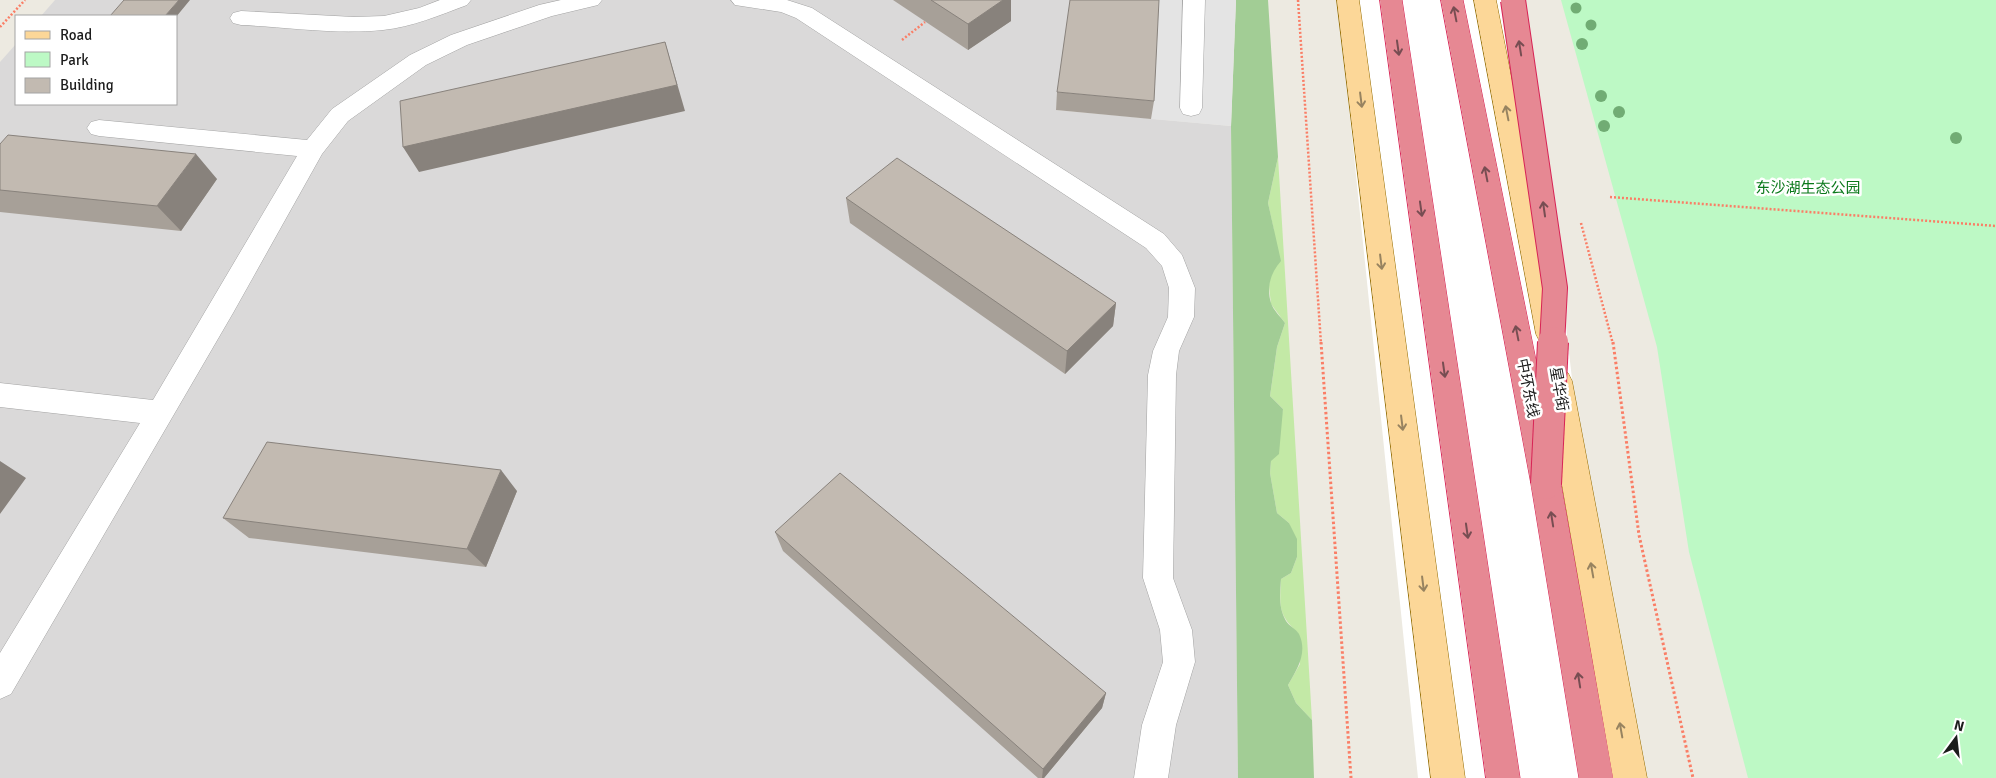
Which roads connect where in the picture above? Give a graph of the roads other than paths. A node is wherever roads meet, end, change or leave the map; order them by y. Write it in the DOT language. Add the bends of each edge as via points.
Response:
graph roads {
  1 [pos="591,0"];
  2 [pos="742,0"];
  3 [pos="1194,0"];
  4 [pos="1348,0"];
  5 [pos="1391,0"];
  6 [pos="1452,0"];
  7 [pos="1485,0"];
  8 [pos="1512,0"];
  9 [pos="451,4"];
  10 [pos="241,18"];
  11 [pos="459,40"];
  12 [pos="1191,108"];
  13 [pos="99,128"];
  14 [pos="313,149"];
  15 [pos="0,396"];
  16 [pos="160,413"];
  17 [pos="1546,484"];
  18 [pos="9,653"];
  19 [pos="0,682"];
  20 [pos="1151,778"];
  21 [pos="1448,778"];
  22 [pos="1503,778"];
  23 [pos="1596,778"];
  24 [pos="1630,778"];
  1 -- 11 [label="street" via="547,10"];
  2 -- 20 [label="street" via="784,6 804,13 1154,240 1173,262 1182,288 1181,317 1166,351 1162,375 1158,578 1176,630 1178,662 1159,725"];
  3 -- 12 [label="street"];
  4 -- 21 [label="main road, one-way"];
  5 -- 22 [label="highway, one-way"];
  17 -- 6 [label="highway, 中环东线, one-way, bridge"];
  24 -- 7 [label="main road, 星华街, one-way"];
  17 -- 8 [label="highway, one-way, bridge" via="1555,288"];
  9 -- 10 [label="street" via="405,20 384,23"];
  9 -- 11 [label="street"];
  11 -- 14 [label="street" via="418,60 375,88 340,115"];
  13 -- 14 [label="street"];
  14 -- 16 [label="street"];
  15 -- 16 [label="street"];
  16 -- 18 [label="street"];
  23 -- 17 [label="highway, 中环东线, one-way"];
  18 -- 19 [label="street"];
}
